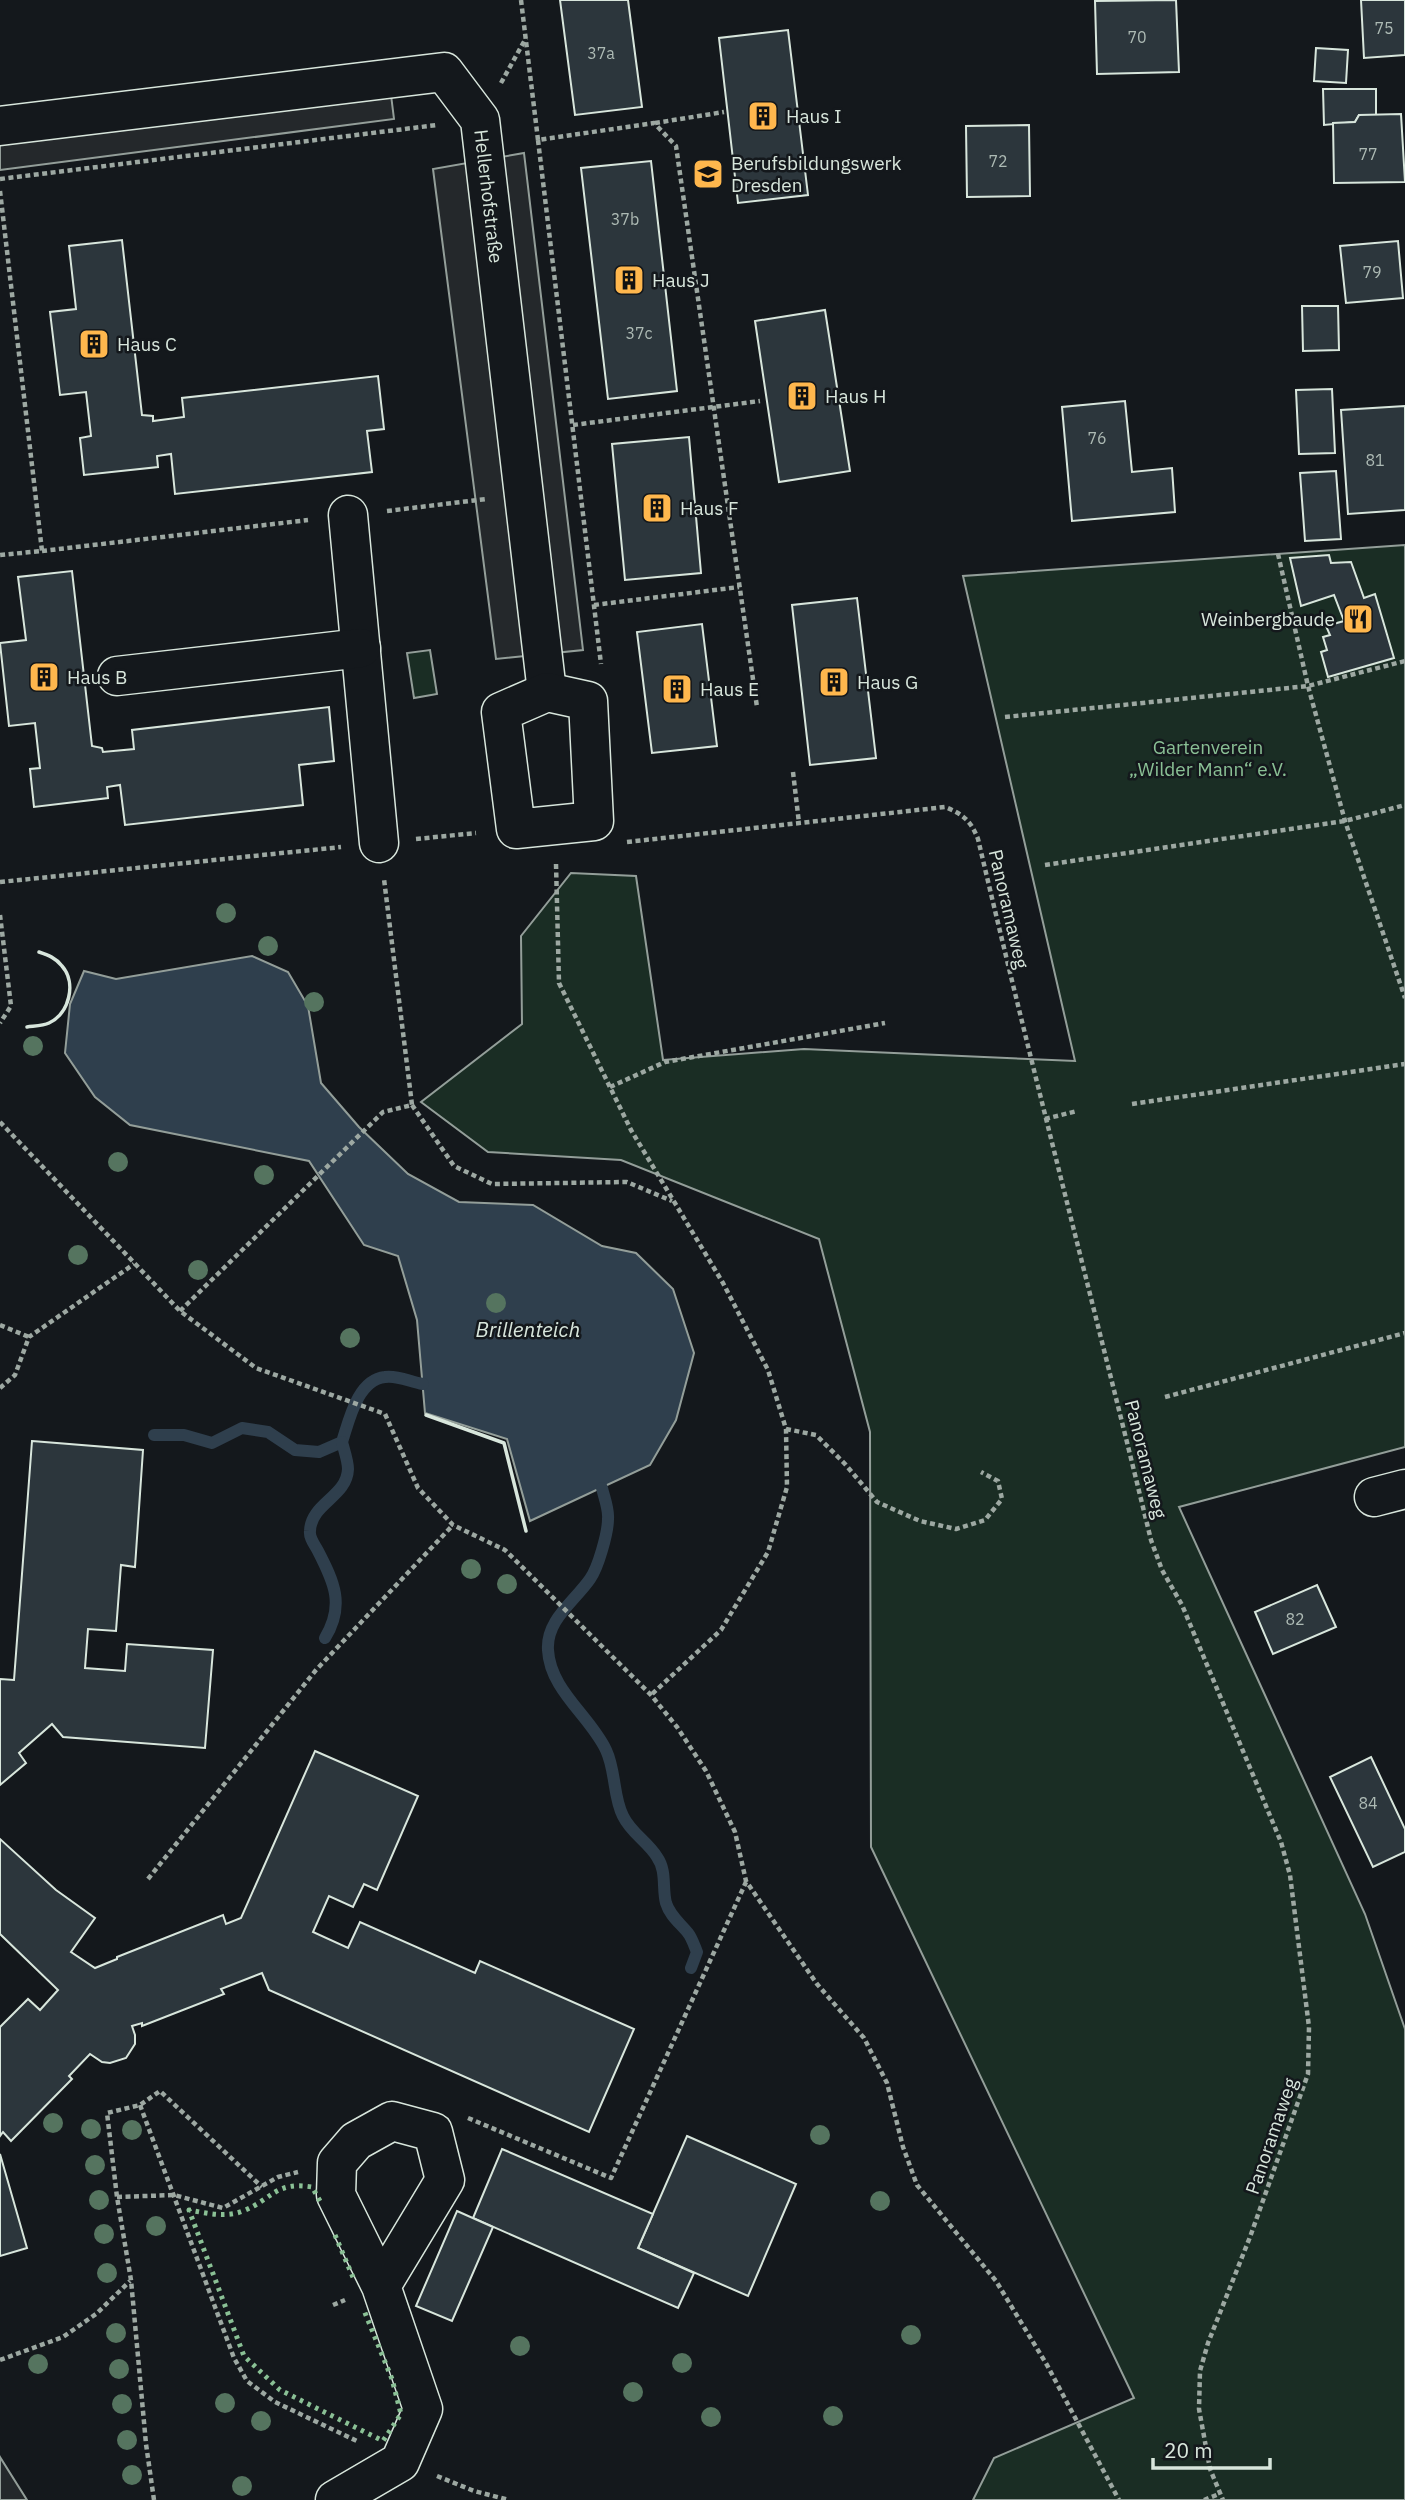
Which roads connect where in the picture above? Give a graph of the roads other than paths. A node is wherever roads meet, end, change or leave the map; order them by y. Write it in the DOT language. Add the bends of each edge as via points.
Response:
graph roads {
  1 [pos="0,126"];
  2 [pos="348,515"];
  3 [pos="361,648"];
  4 [pos="117,676"];
  5 [pos="547,692"];
  6 [pos="379,843"];
  7 [pos="382,2286"];
  8 [pos="335,2500"];
  1 -- 5 [label="street, Hellerhofstraße" via="444,72 480,120"];
  2 -- 3 [label="street"];
  3 -- 4 [label="street"];
  3 -- 6 [label="street"];
  5 -- 5 [label="street" via="502,712 516,829 594,821 588,701"];
  7 -- 7 [label="street" via="336,2195 337,2163 356,2141 393,2121 433,2132 445,2180"];
  7 -- 8 [label="street" via="423,2409 400,2462"];
}
